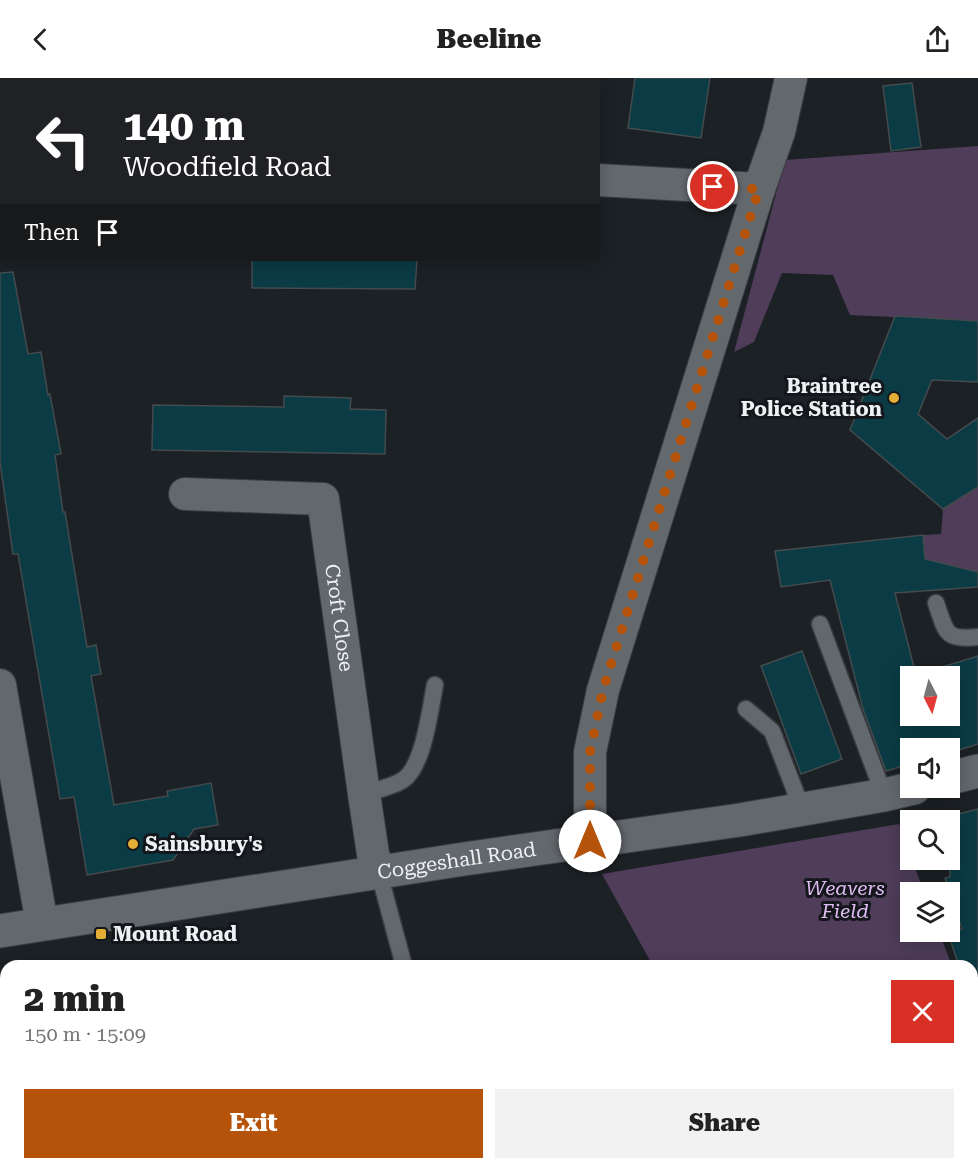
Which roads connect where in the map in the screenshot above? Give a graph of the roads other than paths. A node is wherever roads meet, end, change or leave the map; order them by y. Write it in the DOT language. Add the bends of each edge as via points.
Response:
graph roads {
  1 [pos="791,78"];
  2 [pos="600,180"];
  3 [pos="759,189"];
  4 [pos="185,494"];
  5 [pos="936,603"];
  6 [pos="820,624"];
  7 [pos="978,638"];
  8 [pos="0,685"];
  9 [pos="435,685"];
  10 [pos="746,709"];
  11 [pos="978,771"];
  12 [pos="960,776"];
  13 [pos="899,791"];
  14 [pos="364,794"];
  15 [pos="802,809"];
  16 [pos="590,841"];
  17 [pos="379,873"];
  18 [pos="42,924"];
  19 [pos="0,931"];
  20 [pos="402,960"];
  1 -- 3 [label="street" via="779,132"];
  2 -- 3 [label="street"];
  3 -- 16 [label="street" via="603,690 590,752"];
  4 -- 14 [label="street, Croft Close" via="323,499"];
  5 -- 7 [label="lane" via="950,635 956,639"];
  6 -- 13 [label="lane"];
  8 -- 18 [label="street"];
  9 -- 14 [label="lane" via="412,773 402,781"];
  10 -- 15 [label="lane" via="772,731"];
  11 -- 12 [label="main road"];
  13 -- 15 [label="main road, Coggeshall Road"];
  14 -- 17 [label="street, Croft Close"];
  15 -- 16 [label="main road, Coggeshall Road"];
  16 -- 17 [label="main road, Coggeshall Road"];
  17 -- 18 [label="main road, Coggeshall Road"];
  17 -- 20 [label="lane"];
  18 -- 19 [label="main road, Coggeshall Road"];
}
